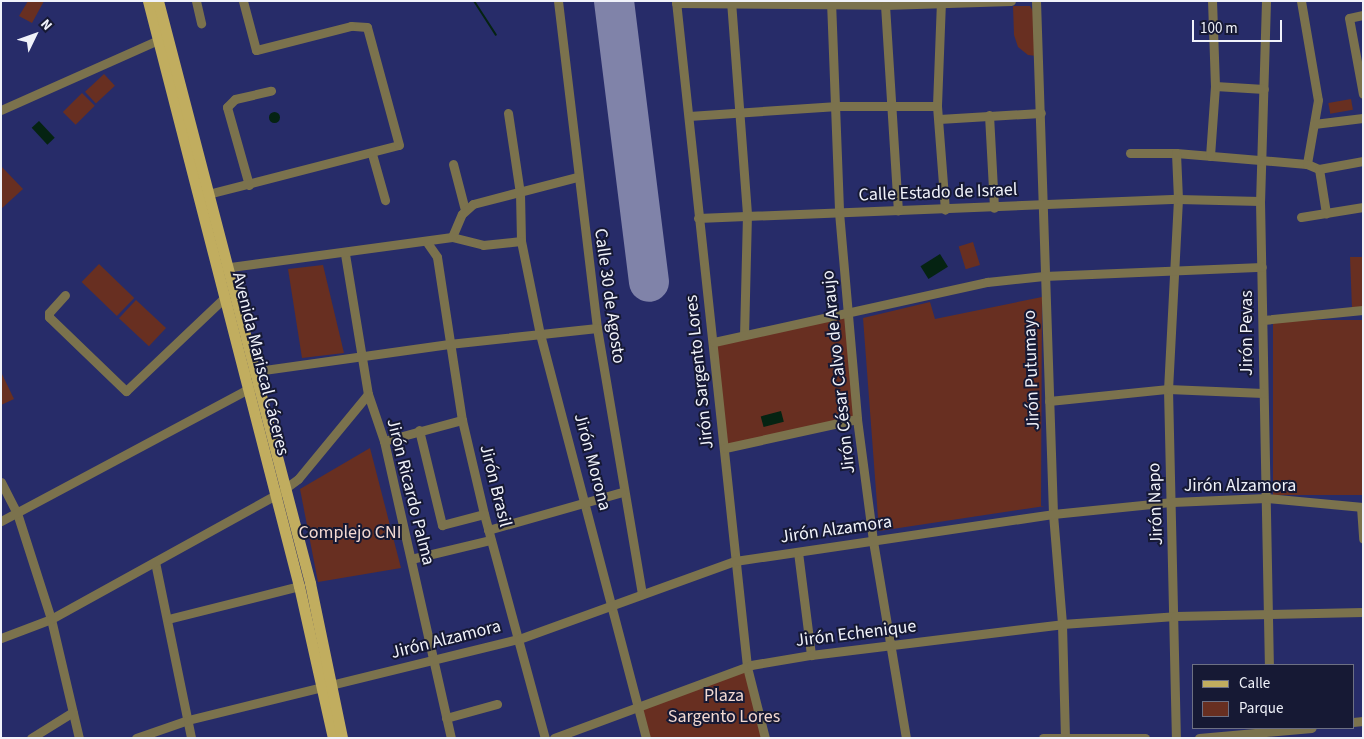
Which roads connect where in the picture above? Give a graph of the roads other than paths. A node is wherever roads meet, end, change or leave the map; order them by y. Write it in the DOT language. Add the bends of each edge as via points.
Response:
graph roads {
  1 [pos="148,1"];
  2 [pos="158,1"];
  3 [pos="196,1"];
  4 [pos="243,1"];
  5 [pos="558,1"];
  6 [pos="1011,1"];
  7 [pos="1036,1"];
  8 [pos="1212,1"];
  9 [pos="1266,1"];
  10 [pos="1300,1"];
  11 [pos="676,2"];
  12 [pos="731,2"];
  13 [pos="831,3"];
  14 [pos="941,3"];
  15 [pos="885,6"];
  16 [pos="1363,15"];
  17 [pos="201,23"];
  18 [pos="162,38"];
  19 [pos="1215,86"];
  20 [pos="1264,89"];
  21 [pos="271,91"];
  22 [pos="1363,94"];
  23 [pos="834,106"];
  24 [pos="892,106"];
  25 [pos="937,106"];
  26 [pos="1,110"];
  27 [pos="739,112"];
  28 [pos="508,113"];
  29 [pos="1040,113"];
  30 [pos="989,115"];
  31 [pos="689,116"];
  32 [pos="1363,118"];
  33 [pos="939,119"];
  34 [pos="1314,124"];
  35 [pos="1130,153"];
  36 [pos="1176,153"];
  37 [pos="372,154"];
  38 [pos="1210,156"];
  39 [pos="1260,160"];
  40 [pos="1363,161"];
  41 [pos="453,164"];
  42 [pos="1307,164"];
  43 [pos="1319,169"];
  44 [pos="577,177"];
  45 [pos="249,185"];
  46 [pos="520,193"];
  47 [pos="203,196"];
  48 [pos="1178,199"];
  49 [pos="384,200"];
  50 [pos="1260,201"];
  51 [pos="1044,206"];
  52 [pos="1363,207"];
  53 [pos="994,208"];
  54 [pos="465,210"];
  55 [pos="946,210"];
  56 [pos="898,211"];
  57 [pos="839,212"];
  58 [pos="1326,213"];
  59 [pos="747,214"];
  60 [pos="1301,217"];
  61 [pos="698,218"];
  62 [pos="448,238"];
  63 [pos="426,241"];
  64 [pos="520,241"];
  65 [pos="433,250"];
  66 [pos="345,254"];
  67 [pos="1262,267"];
  68 [pos="222,268"];
  69 [pos="1175,269"];
  70 [pos="1044,276"];
  71 [pos="65,295"];
  72 [pos="225,297"];
  73 [pos="1363,310"];
  74 [pos="850,312"];
  75 [pos="1263,320"];
  76 [pos="597,328"];
  77 [pos="540,334"];
  78 [pos="744,335"];
  79 [pos="714,342"];
  80 [pos="449,344"];
  81 [pos="363,357"];
  82 [pos="250,372"];
  83 [pos="253,386"];
  84 [pos="1168,389"];
  85 [pos="1263,393"];
  86 [pos="368,394"];
  87 [pos="1049,401"];
  88 [pos="857,419"];
  89 [pos="462,420"];
  90 [pos="419,430"];
  91 [pos="384,441"];
  92 [pos="725,448"];
  93 [pos="1,482"];
  94 [pos="281,492"];
  95 [pos="622,492"];
  96 [pos="1266,498"];
  97 [pos="586,502"];
  98 [pos="1172,502"];
  99 [pos="1362,507"];
  100 [pos="16,513"];
  101 [pos="484,514"];
  102 [pos="1053,514"];
  103 [pos="1,521"];
  104 [pos="488,530"];
  105 [pos="1363,539"];
  106 [pos="491,540"];
  107 [pos="873,541"];
  108 [pos="798,552"];
  109 [pos="411,559"];
  110 [pos="735,561"];
  111 [pos="155,562"];
  112 [pos="299,586"];
  113 [pos="642,594"];
  114 [pos="614,607"];
  115 [pos="1363,612"];
  116 [pos="1268,615"];
  117 [pos="1174,616"];
  118 [pos="51,618"];
  119 [pos="168,619"];
  120 [pos="1062,624"];
  121 [pos="1,638"];
  122 [pos="519,639"];
  123 [pos="890,646"];
  124 [pos="811,655"];
  125 [pos="433,659"];
  126 [pos="1269,664"];
  127 [pos="747,667"];
  128 [pos="327,686"];
  129 [pos="497,704"];
  130 [pos="637,705"];
  131 [pos="74,712"];
  132 [pos="446,718"];
  133 [pos="188,720"];
  134 [pos="1304,729"];
  135 [pos="1270,733"];
  136 [pos="1065,737"];
  137 [pos="1234,737"];
  138 [pos="31,738"];
  139 [pos="79,738"];
  140 [pos="136,738"];
  141 [pos="191,738"];
  142 [pos="333,738"];
  143 [pos="342,738"];
  144 [pos="451,738"];
  145 [pos="545,738"];
  146 [pos="554,738"];
  147 [pos="646,738"];
  148 [pos="765,738"];
  149 [pos="906,738"];
  150 [pos="1043,738"];
  151 [pos="1145,738"];
  152 [pos="1176,738"];
  153 [pos="1199,738"];
  1 -- 18 [label="main road, Avenida Mariscal Cáceres"];
  2 -- 18 [label="main road, Avenida Mariscal Cáceres"];
  3 -- 17 [label="street"];
  4 -- 37 [label="street" via="256,50 351,26 367,27 398,145"];
  5 -- 44 [label="street, Calle 30 de Agosto"];
  6 -- 14 [label="street"];
  7 -- 29 [label="street, Jirón Putumayo"];
  8 -- 19 [label="street"];
  9 -- 20 [label="street, Jirón Pevas"];
  10 -- 34 [label="street" via="1318,100"];
  11 -- 12 [label="street"];
  11 -- 31 [label="street, Jirón Sargento Lores"];
  12 -- 13 [label="street"];
  12 -- 27 [label="street"];
  13 -- 15 [label="street"];
  13 -- 23 [label="street, Jirón César Calvo de Araujo"];
  14 -- 15 [label="street"];
  14 -- 25 [label="street"];
  15 -- 24 [label="street"];
  16 -- 22 [label="street" via="1349,18"];
  18 -- 26 [label="street"];
  18 -- 47 [label="main road, Avenida Mariscal Cáceres"];
  19 -- 20 [label="street"];
  19 -- 38 [label="street"];
  20 -- 39 [label="street, Jirón Pevas"];
  21 -- 45 [label="street" via="235,99 227,107"];
  23 -- 24 [label="street"];
  23 -- 27 [label="street"];
  23 -- 57 [label="street, Jirón César Calvo de Araujo"];
  24 -- 25 [label="street"];
  24 -- 56 [label="street"];
  25 -- 33 [label="street"];
  27 -- 31 [label="street"];
  27 -- 59 [label="street"];
  28 -- 46 [label="street, Jirón Morona"];
  29 -- 30 [label="street"];
  29 -- 51 [label="street, Jirón Putumayo"];
  30 -- 33 [label="street"];
  30 -- 53 [label="street"];
  31 -- 61 [label="street, Jirón Sargento Lores"];
  32 -- 34 [label="street"];
  33 -- 55 [label="street"];
  34 -- 42 [label="street"];
  35 -- 36 [label="street"];
  36 -- 38 [label="street"];
  36 -- 48 [label="street, Jirón Napo"];
  37 -- 45 [label="street"];
  37 -- 49 [label="street"];
  38 -- 39 [label="street"];
  39 -- 42 [label="street"];
  39 -- 50 [label="street, Jirón Pevas"];
  40 -- 43 [label="street"];
  41 -- 54 [label="street"];
  42 -- 43 [label="street"];
  43 -- 58 [label="street"];
  44 -- 46 [label="street"];
  44 -- 76 [label="street, Calle 30 de Agosto"];
  45 -- 47 [label="street"];
  46 -- 54 [label="street" via="473,204"];
  46 -- 64 [label="street, Jirón Morona"];
  47 -- 68 [label="main road, Avenida Mariscal Cáceres"];
  48 -- 50 [label="street, Calle Estado de Israel"];
  48 -- 51 [label="street, Calle Estado de Israel"];
  48 -- 69 [label="street, Jirón Napo"];
  50 -- 67 [label="street, Jirón Pevas"];
  51 -- 53 [label="street, Calle Estado de Israel"];
  51 -- 70 [label="street, Jirón Putumayo"];
  52 -- 58 [label="street"];
  53 -- 55 [label="street, Calle Estado de Israel"];
  54 -- 62 [label="street"];
  55 -- 56 [label="street, Calle Estado de Israel"];
  56 -- 57 [label="street, Calle Estado de Israel"];
  57 -- 59 [label="street, Calle Estado de Israel"];
  57 -- 74 [label="street, Jirón César Calvo de Araujo"];
  58 -- 60 [label="street"];
  59 -- 61 [label="street, Calle Estado de Israel"];
  59 -- 78 [label="street"];
  61 -- 79 [label="street, Jirón Sargento Lores"];
  62 -- 63 [label="street"];
  62 -- 64 [label="street" via="483,244"];
  62 -- 65 [label="street"];
  63 -- 65 [label="street, Jirón Brasil"];
  63 -- 66 [label="street"];
  64 -- 77 [label="street, Jirón Morona"];
  65 -- 80 [label="street, Jirón Brasil"];
  66 -- 68 [label="street"];
  66 -- 81 [label="street, Jirón Ricardo Palma"];
  67 -- 69 [label="street"];
  67 -- 75 [label="street, Jirón Pevas"];
  68 -- 72 [label="main road, Avenida Mariscal Cáceres"];
  68 -- 82 [label="main road, Avenida Mariscal Cáceres"];
  69 -- 70 [label="street"];
  69 -- 84 [label="street, Jirón Napo"];
  70 -- 74 [label="street" via="987,282"];
  70 -- 87 [label="street, Jirón Putumayo"];
  71 -- 72 [label="street" via="49,317 126,392"];
  72 -- 82 [label="main road, Avenida Mariscal Cáceres"];
  73 -- 75 [label="street"];
  74 -- 78 [label="street"];
  74 -- 88 [label="street, Jirón César Calvo de Araujo"];
  75 -- 85 [label="street, Jirón Pevas"];
  76 -- 77 [label="street"];
  76 -- 95 [label="street, Calle 30 de Agosto"];
  77 -- 80 [label="street"];
  77 -- 97 [label="street, Jirón Morona"];
  78 -- 79 [label="street"];
  79 -- 92 [label="street, Jirón Sargento Lores"];
  80 -- 81 [label="street"];
  80 -- 89 [label="street, Jirón Brasil"];
  81 -- 82 [label="street"];
  81 -- 86 [label="street, Jirón Ricardo Palma"];
  82 -- 83 [label="main road, Avenida Mariscal Cáceres"];
  83 -- 94 [label="main road, Avenida Mariscal Cáceres"];
  83 -- 100 [label="street"];
  84 -- 85 [label="street"];
  84 -- 87 [label="street"];
  84 -- 98 [label="street, Jirón Napo"];
  85 -- 96 [label="street, Jirón Pevas"];
  86 -- 91 [label="street, Jirón Ricardo Palma"];
  86 -- 94 [label="street" via="298,479"];
  87 -- 102 [label="street, Jirón Putumayo"];
  88 -- 92 [label="street"];
  88 -- 107 [label="street, Jirón César Calvo de Araujo"];
  89 -- 90 [label="street"];
  89 -- 101 [label="street, Jirón Brasil"];
  90 -- 91 [label="street"];
  90 -- 101 [label="street" via="442,524"];
  91 -- 109 [label="street, Jirón Ricardo Palma"];
  92 -- 110 [label="street, Jirón Sargento Lores"];
  93 -- 100 [label="street"];
  94 -- 111 [label="street"];
  94 -- 112 [label="main road, Avenida Mariscal Cáceres"];
  94 -- 128 [label="main road, Avenida Mariscal Cáceres" via="310,583"];
  95 -- 97 [label="street"];
  95 -- 113 [label="street, Calle 30 de Agosto"];
  96 -- 98 [label="street, Jirón Alzamora"];
  96 -- 99 [label="street, Jirón Alzamora"];
  96 -- 116 [label="street, Jirón Pevas"];
  97 -- 104 [label="street"];
  97 -- 114 [label="street, Jirón Morona"];
  98 -- 102 [label="street, Jirón Alzamora"];
  98 -- 117 [label="street, Jirón Napo"];
  99 -- 105 [label="street"];
  100 -- 103 [label="street"];
  100 -- 118 [label="street"];
  101 -- 104 [label="street, Jirón Brasil"];
  102 -- 107 [label="street, Jirón Alzamora"];
  102 -- 120 [label="street, Jirón Putumayo"];
  104 -- 106 [label="street, Jirón Brasil"];
  106 -- 109 [label="street"];
  106 -- 122 [label="street, Jirón Brasil"];
  107 -- 108 [label="street, Jirón Alzamora"];
  107 -- 123 [label="street, Jirón César Calvo de Araujo"];
  108 -- 110 [label="street, Jirón Alzamora"];
  108 -- 124 [label="street"];
  109 -- 125 [label="street, Jirón Ricardo Palma"];
  110 -- 113 [label="street, Jirón Alzamora"];
  110 -- 127 [label="street, Jirón Sargento Lores"];
  111 -- 118 [label="street"];
  111 -- 119 [label="street"];
  112 -- 119 [label="street"];
  112 -- 128 [label="main road, Avenida Mariscal Cáceres"];
  113 -- 114 [label="street, Jirón Alzamora"];
  114 -- 122 [label="street, Jirón Alzamora"];
  114 -- 130 [label="street, Jirón Morona"];
  115 -- 116 [label="street, Jirón Echenique"];
  116 -- 117 [label="street, Jirón Echenique"];
  116 -- 126 [label="street, Jirón Pevas"];
  117 -- 120 [label="street, Jirón Echenique"];
  117 -- 152 [label="street, Jirón Napo"];
  118 -- 121 [label="street"];
  118 -- 131 [label="street"];
  119 -- 133 [label="street"];
  120 -- 123 [label="street, Jirón Echenique"];
  120 -- 136 [label="street, Jirón Putumayo"];
  122 -- 125 [label="street, Jirón Alzamora"];
  122 -- 145 [label="street, Jirón Brasil"];
  123 -- 124 [label="street, Jirón Echenique"];
  123 -- 149 [label="street, Jirón César Calvo de Araujo"];
  124 -- 127 [label="street, Jirón Echenique"];
  125 -- 128 [label="street, Jirón Alzamora"];
  125 -- 132 [label="street, Jirón Ricardo Palma"];
  127 -- 130 [label="street, Jirón Echenique"];
  127 -- 148 [label="street, Jirón Sargento Lores"];
  128 -- 133 [label="street, Jirón Alzamora"];
  128 -- 142 [label="main road, Avenida Mariscal Cáceres"];
  128 -- 143 [label="main road, Avenida Mariscal Cáceres"];
  129 -- 132 [label="street"];
  130 -- 146 [label="street, Jirón Echenique"];
  130 -- 147 [label="street, Jirón Morona"];
  131 -- 138 [label="street"];
  131 -- 139 [label="street"];
  132 -- 144 [label="street, Jirón Ricardo Palma"];
  133 -- 140 [label="street, Jirón Alzamora"];
  133 -- 141 [label="street"];
  134 -- 135 [label="street"];
  135 -- 137 [label="street"];
  136 -- 150 [label="street"];
  136 -- 151 [label="street"];
  137 -- 153 [label="street"];
}
